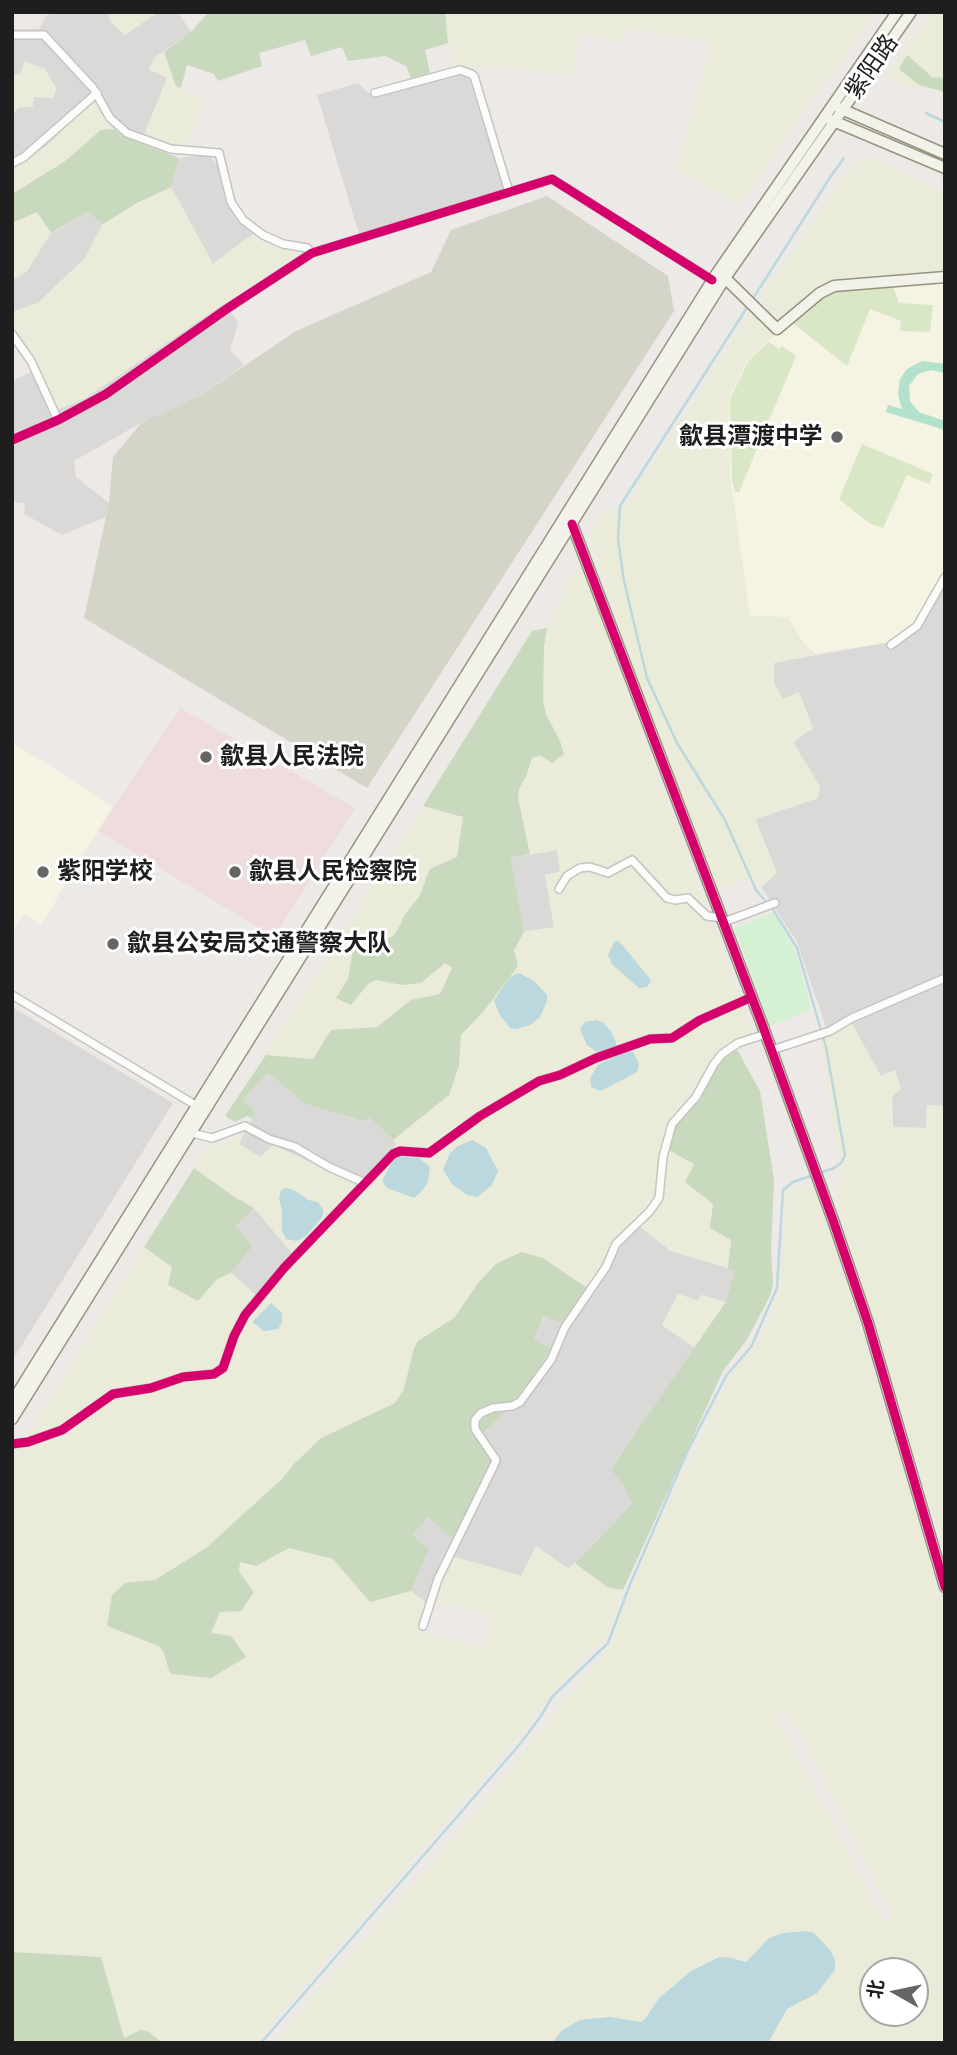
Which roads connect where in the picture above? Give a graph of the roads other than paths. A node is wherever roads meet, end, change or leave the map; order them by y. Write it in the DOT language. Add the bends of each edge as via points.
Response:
graph roads {
  1 [pos="897,12"];
  2 [pos="911,12"];
  3 [pos="12,35"];
  4 [pos="97,93"];
  5 [pos="375,93"];
  6 [pos="838,108"];
  7 [pos="829,120"];
  8 [pos="945,154"];
  9 [pos="12,163"];
  10 [pos="945,168"];
  11 [pos="509,192"];
  12 [pos="312,253"];
  13 [pos="945,277"];
  14 [pos="726,278"];
  15 [pos="712,281"];
  16 [pos="12,334"];
  17 [pos="58,420"];
  18 [pos="12,440"];
  19 [pos="572,524"];
  20 [pos="945,577"];
  21 [pos="891,645"];
  22 [pos="559,889"];
  23 [pos="775,902"];
  24 [pos="723,920"];
  25 [pos="945,978"];
  26 [pos="12,995"];
  27 [pos="752,997"];
  28 [pos="766,1034"];
  29 [pos="772,1050"];
  30 [pos="197,1106"];
  31 [pos="192,1133"];
  32 [pos="365,1183"];
  33 [pos="12,1402"];
  34 [pos="12,1419"];
  35 [pos="12,1444"];
  36 [pos="945,1587"];
  37 [pos="424,1626"];
  1 -- 6 [label="main road, 紫阳路"];
  2 -- 6 [label="main road, 紫阳路"];
  3 -- 4 [label="street" via="44,35"];
  4 -- 9 [label="street"];
  4 -- 12 [label="street" via="110,118 127,133 171,149 219,153 231,202 243,220 263,236"];
  5 -- 11 [label="street" via="460,70 474,76"];
  6 -- 7 [label="main road, 紫阳路"];
  6 -- 8 [label="main road"];
  7 -- 10 [label="main road"];
  7 -- 14 [label="main road"];
  7 -- 15 [label="main road"];
  11 -- 12 [label="street"];
  11 -- 15 [label="street" via="552,179"];
  12 -- 17 [label="street" via="121,384"];
  13 -- 14 [label="main road" via="830,288 777,329"];
  14 -- 19 [label="main road"];
  15 -- 30 [label="main road"];
  16 -- 17 [label="street" via="31,361"];
  17 -- 18 [label="street"];
  19 -- 24 [label="main road"];
  19 -- 31 [label="main road"];
  20 -- 21 [label="street" via="917,626"];
  22 -- 24 [label="street" via="567,876 580,868 608,873 632,860 667,898 688,898 707,916"];
  23 -- 24 [label="street"];
  24 -- 27 [label="main road"];
  25 -- 29 [label="street" via="830,1031"];
  26 -- 30 [label="street"];
  27 -- 28 [label="main road"];
  27 -- 32 [label="street" via="700,1020 673,1038 650,1039 539,1081 429,1153 393,1154"];
  28 -- 29 [label="main road"];
  28 -- 37 [label="street" via="722,1054 696,1097 671,1124 659,1198 616,1244 606,1267 565,1327 551,1360 520,1402 493,1408 475,1420 475,1429 496,1460 438,1578"];
  29 -- 36 [label="main road" via="868,1323"];
  30 -- 33 [label="main road"];
  31 -- 32 [label="street" via="212,1138 245,1126"];
  31 -- 34 [label="main road"];
  32 -- 35 [label="street" via="245,1315 223,1368 214,1374 113,1394 62,1430 29,1443"];
}
